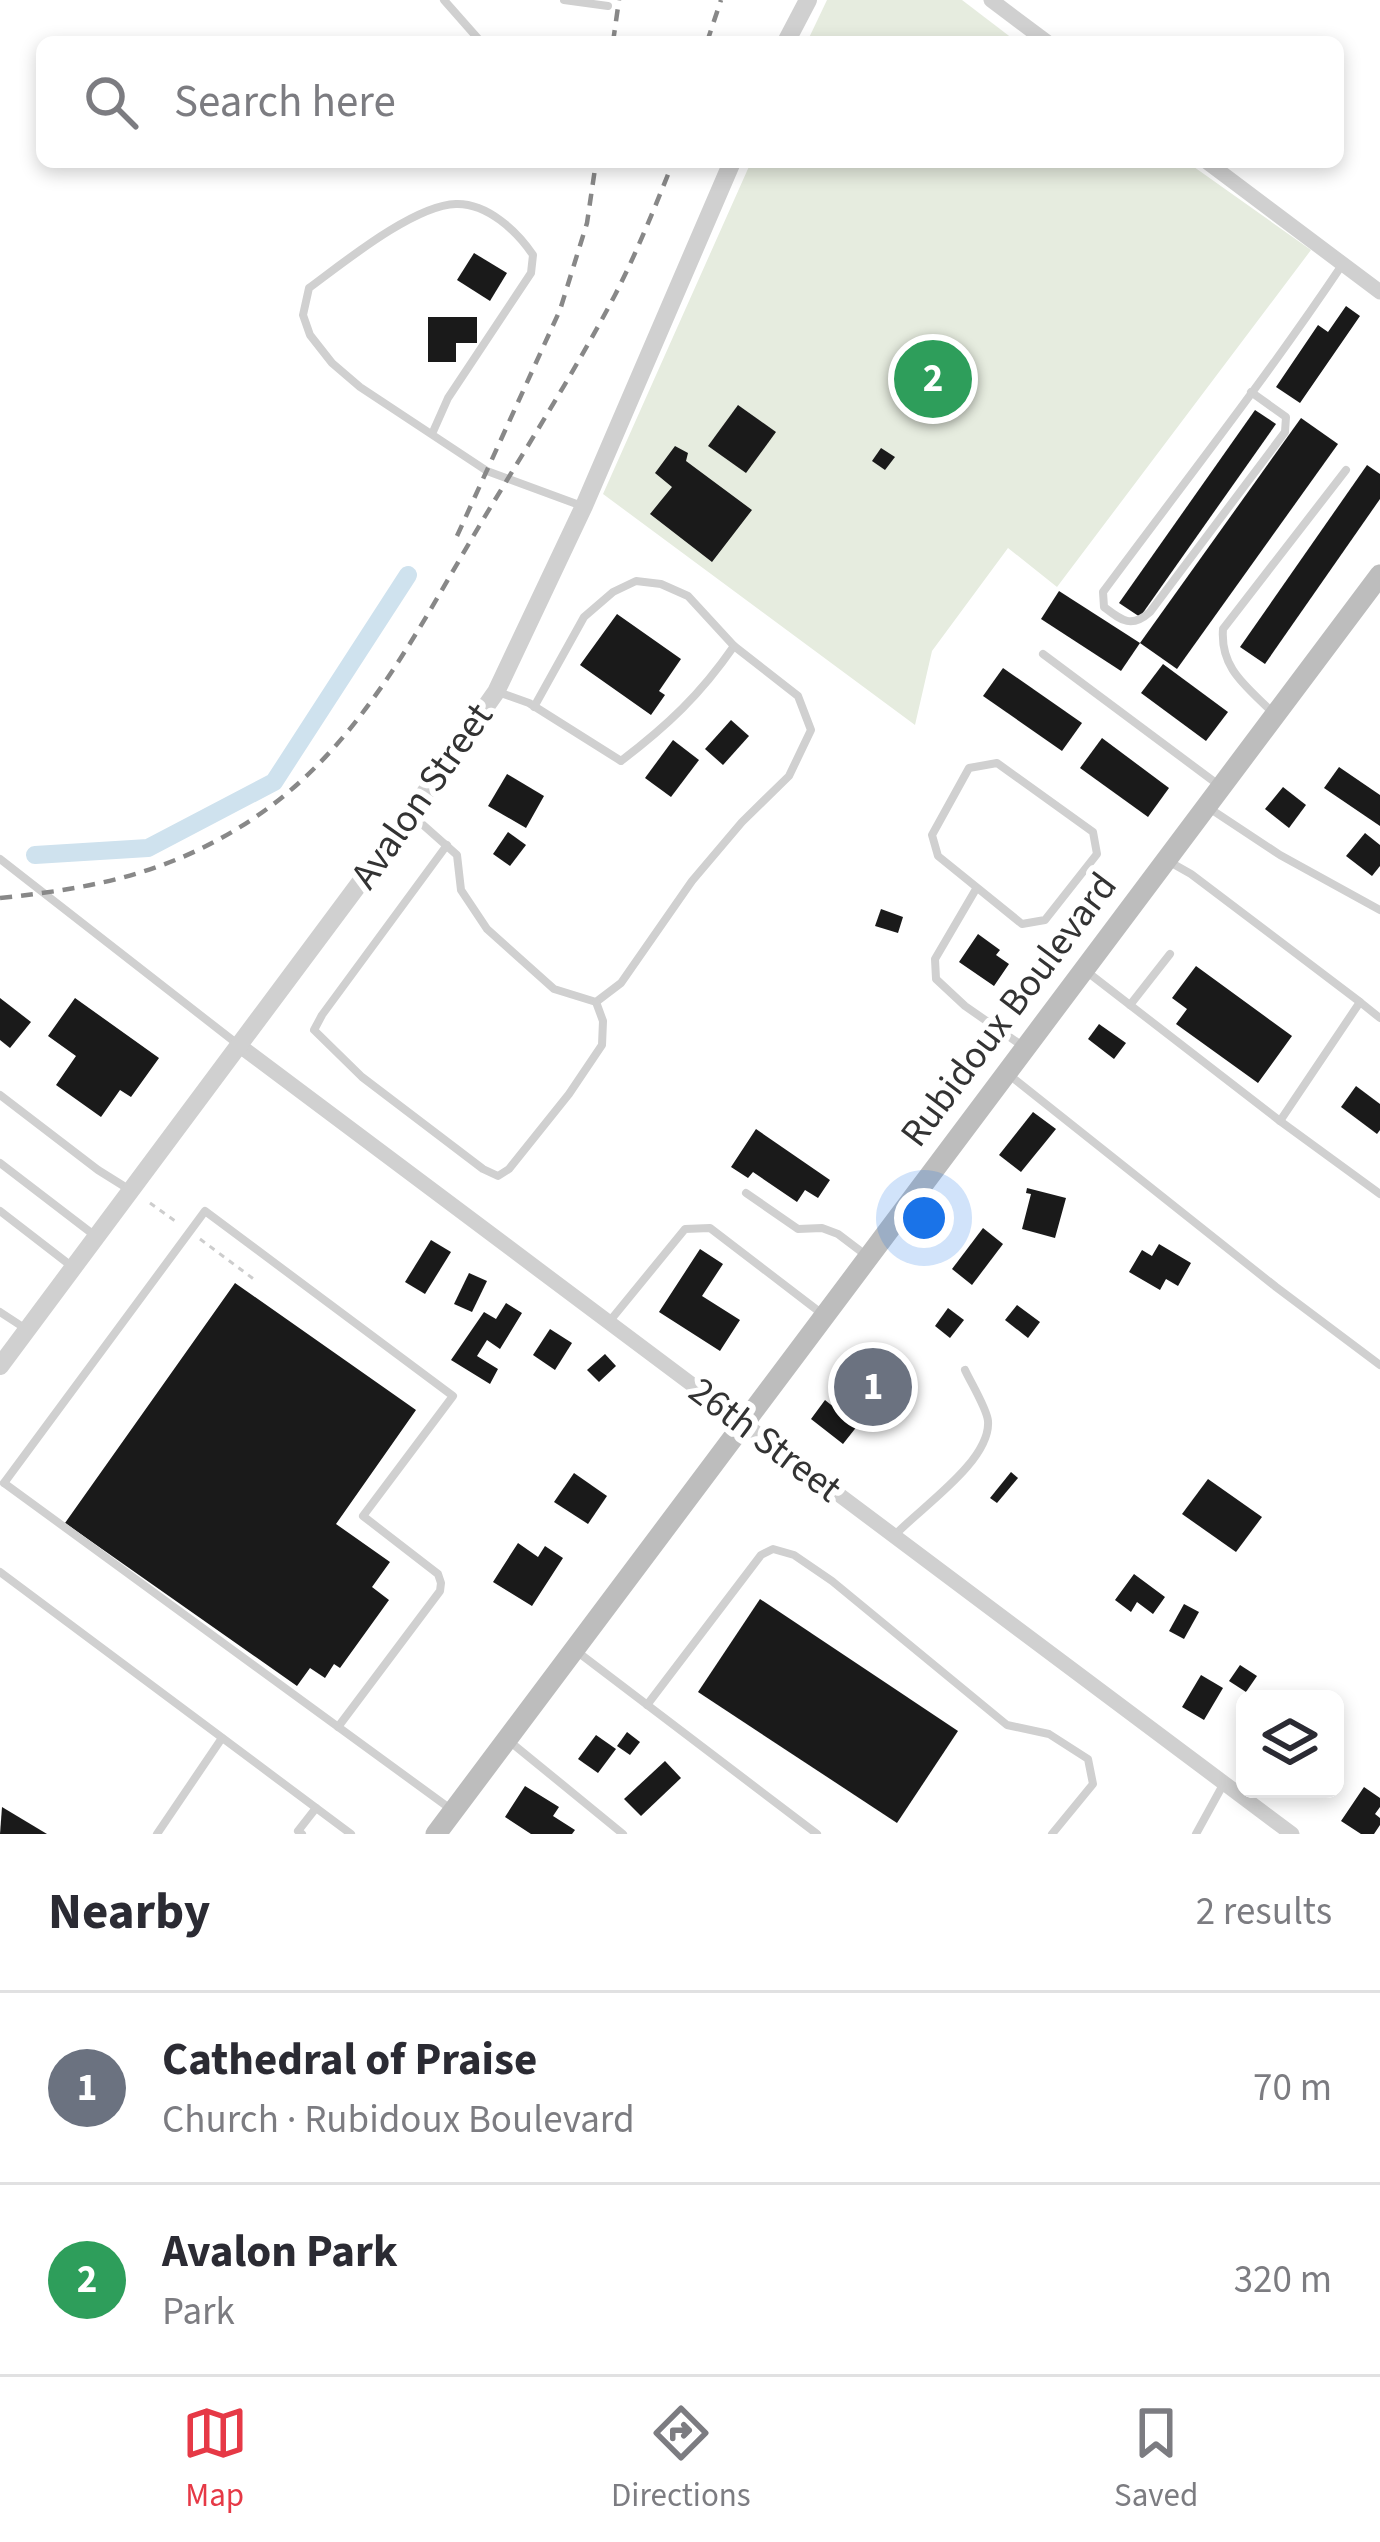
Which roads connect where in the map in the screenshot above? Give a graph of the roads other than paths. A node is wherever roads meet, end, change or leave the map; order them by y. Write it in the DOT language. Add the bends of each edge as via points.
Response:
graph roads {
  1 [pos="444,0"];
  2 [pos="564,0"];
  3 [pos="808,0"];
  4 [pos="991,0"];
  5 [pos="608,7"];
  6 [pos="476,36"];
  7 [pos="789,36"];
  8 [pos="1039,36"];
  9 [pos="729,168"];
  10 [pos="1215,168"];
  11 [pos="1342,263"];
  12 [pos="1380,292"];
  13 [pos="1251,392"];
  14 [pos="432,434"];
  15 [pos="1346,470"];
  16 [pos="584,506"];
  17 [pos="1380,575"];
  18 [pos="734,646"];
  19 [pos="1043,654"];
  20 [pos="496,692"];
  21 [pos="534,706"];
  22 [pos="1276,715"];
  23 [pos="1221,787"];
  24 [pos="1207,806"];
  25 [pos="411,814"];
  26 [pos="447,845"];
  27 [pos="0,859"];
  28 [pos="1166,860"];
  29 [pos="976,888"];
  30 [pos="1380,910"];
  31 [pos="1170,954"];
  32 [pos="1084,969"];
  33 [pos="596,1002"];
  34 [pos="1360,1002"];
  35 [pos="1130,1005"];
  36 [pos="1380,1018"];
  37 [pos="240,1046"];
  38 [pos="1025,1048"];
  39 [pos="1006,1073"];
  40 [pos="0,1095"];
  41 [pos="1280,1121"];
  42 [pos="0,1163"];
  43 [pos="131,1191"];
  44 [pos="746,1193"];
  45 [pos="1380,1194"];
  46 [pos="0,1211"];
  47 [pos="97,1237"];
  48 [pos="868,1257"];
  49 [pos="74,1268"];
  50 [pos="0,1312"];
  51 [pos="824,1315"];
  52 [pos="608,1323"];
  53 [pos="27,1329"];
  54 [pos="4,1352"];
  55 [pos="1380,1365"];
  56 [pos="965,1370"];
  57 [pos="743,1424"];
  58 [pos="2,1481"];
  59 [pos="894,1536"];
  60 [pos="0,1572"];
  61 [pos="574,1649"];
  62 [pos="647,1705"];
  63 [pos="338,1727"];
  64 [pos="222,1738"];
  65 [pos="506,1739"];
  66 [pos="1224,1783"];
  67 [pos="316,1808"];
  68 [pos="453,1811"];
  69 [pos="158,1834"];
  70 [pos="302,1834"];
  71 [pos="351,1834"];
  72 [pos="436,1834"];
  73 [pos="623,1834"];
  74 [pos="817,1834"];
  75 [pos="1052,1834"];
  76 [pos="1196,1834"];
  77 [pos="1292,1834"];
  1 -- 6 [label="lane"];
  2 -- 5 [label="lane"];
  3 -- 7 [label="street"];
  4 -- 8 [label="street"];
  9 -- 16 [label="street, Avalon Street"];
  10 -- 11 [label="street"];
  11 -- 12 [label="street"];
  11 -- 13 [label="lane"];
  13 -- 13 [label="lane" via="1102,592 1104,607 1122,621 1150,612 1285,432 1286,417"];
  14 -- 14 [label="lane" via="530,273 533,255 485,209 456,204 391,231 309,288 303,315 332,363"];
  14 -- 16 [label="lane" via="487,471"];
  15 -- 22 [label="lane" via="1223,629 1225,659"];
  16 -- 20 [label="street, Avalon Street"];
  17 -- 22 [label="main road, Rubidoux Boulevard"];
  18 -- 21 [label="lane" via="706,686 621,761"];
  18 -- 21 [label="lane" via="688,596 636,581 584,616"];
  18 -- 33 [label="lane" via="798,696 811,730 789,776 692,881 621,983"];
  19 -- 23 [label="lane"];
  20 -- 21 [label="lane"];
  20 -- 25 [label="street, Avalon Street"];
  22 -- 23 [label="main road, Rubidoux Boulevard"];
  23 -- 24 [label="main road, Rubidoux Boulevard"];
  24 -- 28 [label="main road, Rubidoux Boulevard"];
  24 -- 30 [label="lane"];
  25 -- 26 [label="lane"];
  25 -- 37 [label="street, Avalon Street"];
  26 -- 33 [label="lane" via="458,855 461,890 487,929 554,989"];
  26 -- 33 [label="lane" via="314,1030 362,1077 498,1176 602,1045"];
  27 -- 37 [label="lane"];
  28 -- 32 [label="main road, Rubidoux Boulevard"];
  28 -- 34 [label="lane"];
  29 -- 29 [label="lane" via="938,856 932,835 969,768 997,763 1093,832 1096,854 1045,920 1022,924"];
  29 -- 38 [label="lane" via="935,959 936,979"];
  31 -- 35 [label="lane"];
  32 -- 35 [label="lane"];
  32 -- 38 [label="main road, Rubidoux Boulevard"];
  34 -- 36 [label="lane"];
  34 -- 41 [label="lane"];
  35 -- 41 [label="lane"];
  37 -- 43 [label="street, Avalon Street"];
  37 -- 52 [label="street, 26th Street"];
  38 -- 39 [label="main road, Rubidoux Boulevard"];
  39 -- 48 [label="main road, Rubidoux Boulevard"];
  39 -- 55 [label="lane"];
  40 -- 43 [label="lane"];
  41 -- 45 [label="lane"];
  42 -- 47 [label="lane"];
  43 -- 47 [label="street, Avalon Street"];
  44 -- 48 [label="lane" via="798,1229 838,1234"];
  46 -- 49 [label="lane"];
  47 -- 49 [label="street, Avalon Street"];
  48 -- 51 [label="main road, Rubidoux Boulevard"];
  49 -- 53 [label="street, Avalon Street"];
  50 -- 53 [label="lane"];
  51 -- 52 [label="lane" via="710,1228 685,1229"];
  51 -- 57 [label="main road, Rubidoux Boulevard"];
  52 -- 57 [label="street, 26th Street"];
  53 -- 54 [label="street, Avalon Street"];
  56 -- 59 [label="lane" via="988,1420 983,1445"];
  57 -- 59 [label="street, 26th Street"];
  57 -- 61 [label="main road, Rubidoux Boulevard"];
  58 -- 63 [label="lane"];
  58 -- 63 [label="lane" via="205,1211 453,1396 363,1516 438,1574 440,1591"];
  59 -- 66 [label="street, 26th Street"];
  60 -- 64 [label="lane"];
  61 -- 62 [label="lane"];
  61 -- 65 [label="main road, Rubidoux Boulevard"];
  62 -- 74 [label="lane"];
  62 -- 75 [label="lane" via="761,1555 794,1555 1007,1726 1049,1734 1088,1759 1093,1784"];
  63 -- 68 [label="lane"];
  64 -- 67 [label="lane"];
  64 -- 69 [label="lane"];
  65 -- 68 [label="main road, Rubidoux Boulevard"];
  65 -- 73 [label="lane"];
  66 -- 76 [label="lane"];
  66 -- 77 [label="street, 26th Street"];
  67 -- 70 [label="lane"];
  67 -- 71 [label="lane"];
  68 -- 72 [label="main road, Rubidoux Boulevard"];
}
